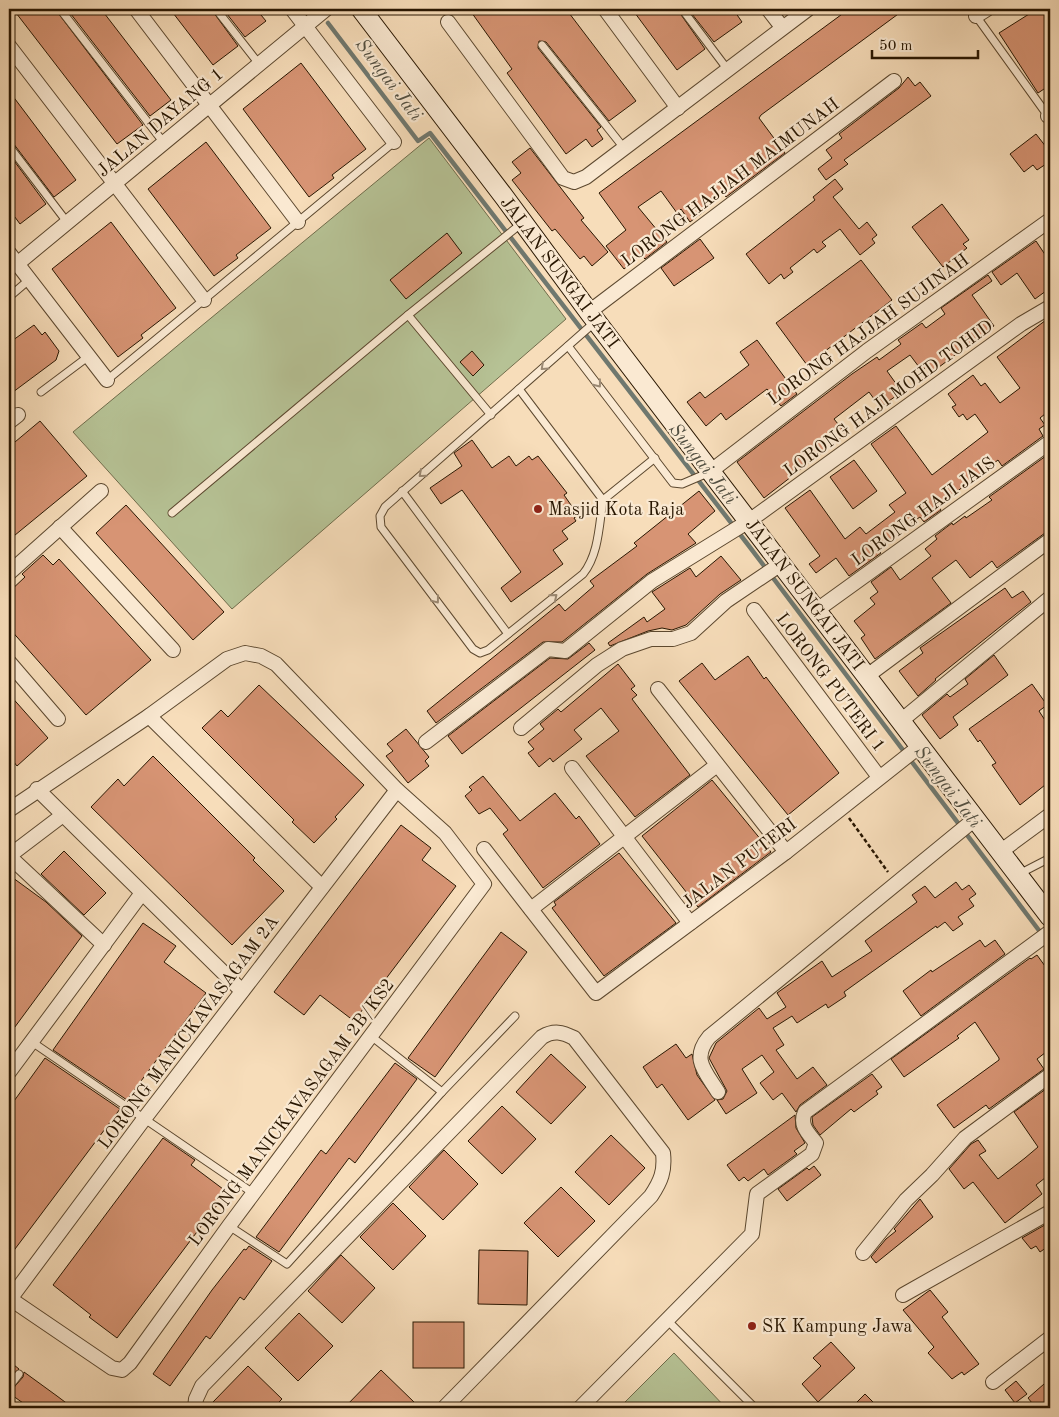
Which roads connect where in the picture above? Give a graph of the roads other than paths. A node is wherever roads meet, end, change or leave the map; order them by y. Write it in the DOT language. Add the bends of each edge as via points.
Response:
graph roads {
  1 [pos="60,9"];
  2 [pos="136,9"];
  3 [pos="216,9"];
  4 [pos="292,9"];
  5 [pos="326,9"];
  6 [pos="361,9"];
  7 [pos="605,9"];
  8 [pos="682,9"];
  9 [pos="768,9"];
  10 [pos="808,9"];
  11 [pos="978,11"];
  12 [pos="448,22"];
  13 [pos="305,26"];
  14 [pos="782,27"];
  15 [pos="542,45"];
  16 [pos="9,46"];
  17 [pos="259,64"];
  18 [pos="728,70"];
  19 [pos="894,81"];
  20 [pos="209,105"];
  21 [pos="678,108"];
  22 [pos="1049,116"];
  23 [pos="394,142"];
  24 [pos="164,143"];
  25 [pos="9,146"];
  26 [pos="624,148"];
  27 [pos="114,184"];
  28 [pos="1050,220"];
  29 [pos="67,222"];
  30 [pos="298,222"];
  31 [pos="519,226"];
  32 [pos="13,258"];
  33 [pos="30,280"];
  34 [pos="9,297"];
  35 [pos="204,300"];
  36 [pos="1050,308"];
  37 [pos="408,315"];
  38 [pos="591,320"];
  39 [pos="568,346"];
  40 [pos="88,356"];
  41 [pos="107,380"];
  42 [pos="519,389"];
  43 [pos="41,392"];
  44 [pos="491,415"];
  45 [pos="1050,442"];
  46 [pos="655,458"];
  47 [pos="705,474"];
  48 [pos="402,491"];
  49 [pos="101,492"];
  50 [pos="603,500"];
  51 [pos="172,513"];
  52 [pos="60,527"];
  53 [pos="740,527"];
  54 [pos="1050,540"];
  55 [pos="772,569"];
  56 [pos="9,572"];
  57 [pos="1050,598"];
  58 [pos="754,610"];
  59 [pos="817,610"];
  60 [pos="508,634"];
  61 [pos="173,650"];
  62 [pos="9,662"];
  63 [pos="867,676"];
  64 [pos="658,689"];
  65 [pos="149,716"];
  66 [pos="58,719"];
  67 [pos="902,720"];
  68 [pos="521,728"];
  69 [pos="426,742"];
  70 [pos="912,752"];
  71 [pos="718,765"];
  72 [pos="572,768"];
  73 [pos="879,777"];
  74 [pos="37,789"];
  75 [pos="397,790"];
  76 [pos="9,810"];
  77 [pos="63,815"];
  78 [pos="1050,816"];
  79 [pos="967,826"];
  80 [pos="624,837"];
  81 [pos="484,849"];
  82 [pos="786,852"];
  83 [pos="1000,852"];
  84 [pos="9,856"];
  85 [pos="1050,858"];
  86 [pos="1018,875"];
  87 [pos="322,887"];
  88 [pos="142,893"];
  89 [pos="531,909"];
  90 [pos="690,923"];
  91 [pos="1047,930"];
  92 [pos="104,945"];
  93 [pos="242,991"];
  94 [pos="516,1016"];
  95 [pos="371,1036"];
  96 [pos="32,1042"];
  97 [pos="9,1072"];
  98 [pos="1050,1075"];
  99 [pos="442,1092"];
  100 [pos="718,1092"];
  101 [pos="144,1119"];
  102 [pos="254,1194"];
  103 [pos="1050,1212"];
  104 [pos="229,1226"];
  105 [pos="862,1253"];
  106 [pos="903,1295"];
  107 [pos="10,1298"];
  108 [pos="667,1320"];
  109 [pos="1050,1338"];
  110 [pos="19,1374"];
  111 [pos="993,1382"];
  112 [pos="9,1387"];
  113 [pos="195,1408"];
  114 [pos="444,1408"];
  115 [pos="580,1408"];
  116 [pos="755,1408"];
  1 -- 24 [label="lane"];
  2 -- 20 [label="street"];
  3 -- 17 [label="lane"];
  4 -- 13 [label="street"];
  5 -- 13 [label="street, JALAN DAYANG 1"];
  6 -- 31 [label="main road, JALAN SUNGAI JATI"];
  7 -- 21 [label="street"];
  8 -- 18 [label="lane"];
  9 -- 14 [label="street"];
  10 -- 14 [label="street"];
  11 -- 22 [label="lane"];
  12 -- 26 [label="street" via="563,178 574,182 586,177"];
  13 -- 17 [label="street, JALAN DAYANG 1"];
  13 -- 23 [label="street"];
  14 -- 18 [label="street"];
  15 -- 26 [label="lane"];
  16 -- 27 [label="street"];
  17 -- 20 [label="street, JALAN DAYANG 1"];
  18 -- 21 [label="street"];
  19 -- 38 [label="street, LORONG HAJJAH MAIMUNAH"];
  20 -- 24 [label="street, JALAN DAYANG 1"];
  20 -- 30 [label="street"];
  21 -- 26 [label="street"];
  23 -- 30 [label="lane"];
  24 -- 27 [label="street, JALAN DAYANG 1"];
  25 -- 29 [label="lane"];
  27 -- 29 [label="street, JALAN DAYANG 1"];
  27 -- 35 [label="street"];
  28 -- 47 [label="street, LORONG HAJJAH SUJINAH" via="867,351"];
  29 -- 32 [label="street, JALAN DAYANG 1"];
  30 -- 35 [label="lane"];
  31 -- 37 [label="lane"];
  31 -- 38 [label="main road, JALAN SUNGAI JATI"];
  32 -- 33 [label="street"];
  33 -- 34 [label="lane"];
  33 -- 40 [label="street"];
  35 -- 41 [label="lane"];
  36 -- 53 [label="street, LORONG HAJI MOHD TOHID" via="1021,324"];
  37 -- 44 [label="lane"];
  37 -- 51 [label="lane"];
  38 -- 39 [label="lane"];
  38 -- 47 [label="main road, JALAN SUNGAI JATI"];
  39 -- 42 [label="lane, one-way"];
  39 -- 46 [label="lane, one-way"];
  40 -- 41 [label="street"];
  40 -- 43 [label="lane"];
  42 -- 44 [label="lane"];
  42 -- 50 [label="lane"];
  44 -- 48 [label="lane, one-way"];
  45 -- 59 [label="street, LORONG HAJI JAIS"];
  46 -- 47 [label="lane" via="673,483 682,484"];
  46 -- 50 [label="lane"];
  47 -- 53 [label="main road, JALAN SUNGAI JATI"];
  48 -- 60 [label="lane"];
  48 -- 60 [label="lane, one-way" via="385,507 380,516 381,528 473,649 480,653 488,650"];
  49 -- 52 [label="street"];
  60 -- 50 [label="lane, one-way" via="591,564"];
  52 -- 56 [label="street"];
  52 -- 61 [label="street"];
  53 -- 55 [label="main road, JALAN SUNGAI JATI"];
  53 -- 69 [label="street, LORONG HAJI MOHD TOHID" via="652,581 565,651 548,649"];
  54 -- 63 [label="street"];
  55 -- 59 [label="main road, JALAN SUNGAI JATI"];
  55 -- 68 [label="street" via="726,601 691,633 673,639 651,639 622,649 603,661"];
  57 -- 67 [label="street"];
  58 -- 73 [label="street, LORONG PUTERI 1"];
  59 -- 63 [label="main road, JALAN SUNGAI JATI"];
  62 -- 66 [label="street"];
  63 -- 67 [label="main road, JALAN SUNGAI JATI"];
  64 -- 71 [label="street"];
  65 -- 74 [label="street"];
  65 -- 75 [label="street" via="227,659 245,653 261,656 276,664"];
  65 -- 87 [label="street"];
  67 -- 70 [label="main road, JALAN SUNGAI JATI"];
  70 -- 73 [label="street, JALAN PUTERI"];
  70 -- 79 [label="main road, JALAN SUNGAI JATI"];
  71 -- 80 [label="street"];
  71 -- 82 [label="street"];
  72 -- 80 [label="street"];
  73 -- 82 [label="street, JALAN PUTERI"];
  74 -- 76 [label="street"];
  74 -- 77 [label="street"];
  75 -- 87 [label="street, LORONG MANICKAVASAGAM 2A"];
  75 -- 95 [label="street, LORONG MANICKAVASAGAM 2B/KS2" via="445,833 484,884"];
  77 -- 84 [label="street"];
  77 -- 88 [label="street"];
  78 -- 83 [label="street"];
  79 -- 83 [label="main road, JALAN SUNGAI JATI"];
  79 -- 100 [label="street" via="709,1037 701,1047 699,1060"];
  80 -- 89 [label="street"];
  80 -- 90 [label="street"];
  81 -- 89 [label="street"];
  82 -- 90 [label="street, JALAN PUTERI"];
  83 -- 86 [label="main road, JALAN SUNGAI JATI"];
  84 -- 92 [label="street"];
  85 -- 86 [label="lane"];
  86 -- 91 [label="main road, JALAN SUNGAI JATI"];
  87 -- 93 [label="street, LORONG MANICKAVASAGAM 2A"];
  88 -- 92 [label="street"];
  88 -- 93 [label="street"];
  89 -- 90 [label="street, JALAN PUTERI" via="596,993"];
  91 -- 108 [label="street" via="805,1112 803,1125 816,1143 812,1154 757,1194 752,1234"];
  92 -- 96 [label="street"];
  93 -- 101 [label="street, LORONG MANICKAVASAGAM 2A"];
  94 -- 99 [label="lane"];
  95 -- 99 [label="lane"];
  95 -- 102 [label="street, LORONG MANICKAVASAGAM 2B/KS2"];
  96 -- 97 [label="street"];
  96 -- 101 [label="lane"];
  98 -- 105 [label="street" via="965,1138 906,1200"];
  99 -- 104 [label="lane" via="287,1264"];
  101 -- 102 [label="lane"];
  101 -- 107 [label="street, LORONG MANICKAVASAGAM 2A"];
  102 -- 104 [label="street, LORONG MANICKAVASAGAM 2B/KS2"];
  103 -- 106 [label="street"];
  104 -- 107 [label="street, LORONG MANICKAVASAGAM 2B/KS2" via="122,1370 112,1368"];
  108 -- 115 [label="street"];
  108 -- 116 [label="lane"];
  109 -- 111 [label="street"];
  110 -- 112 [label="lane"];
  113 -- 114 [label="street" via="202,1386 542,1037 551,1032 562,1032 574,1038 663,1153 665,1167 661,1182"];
}
